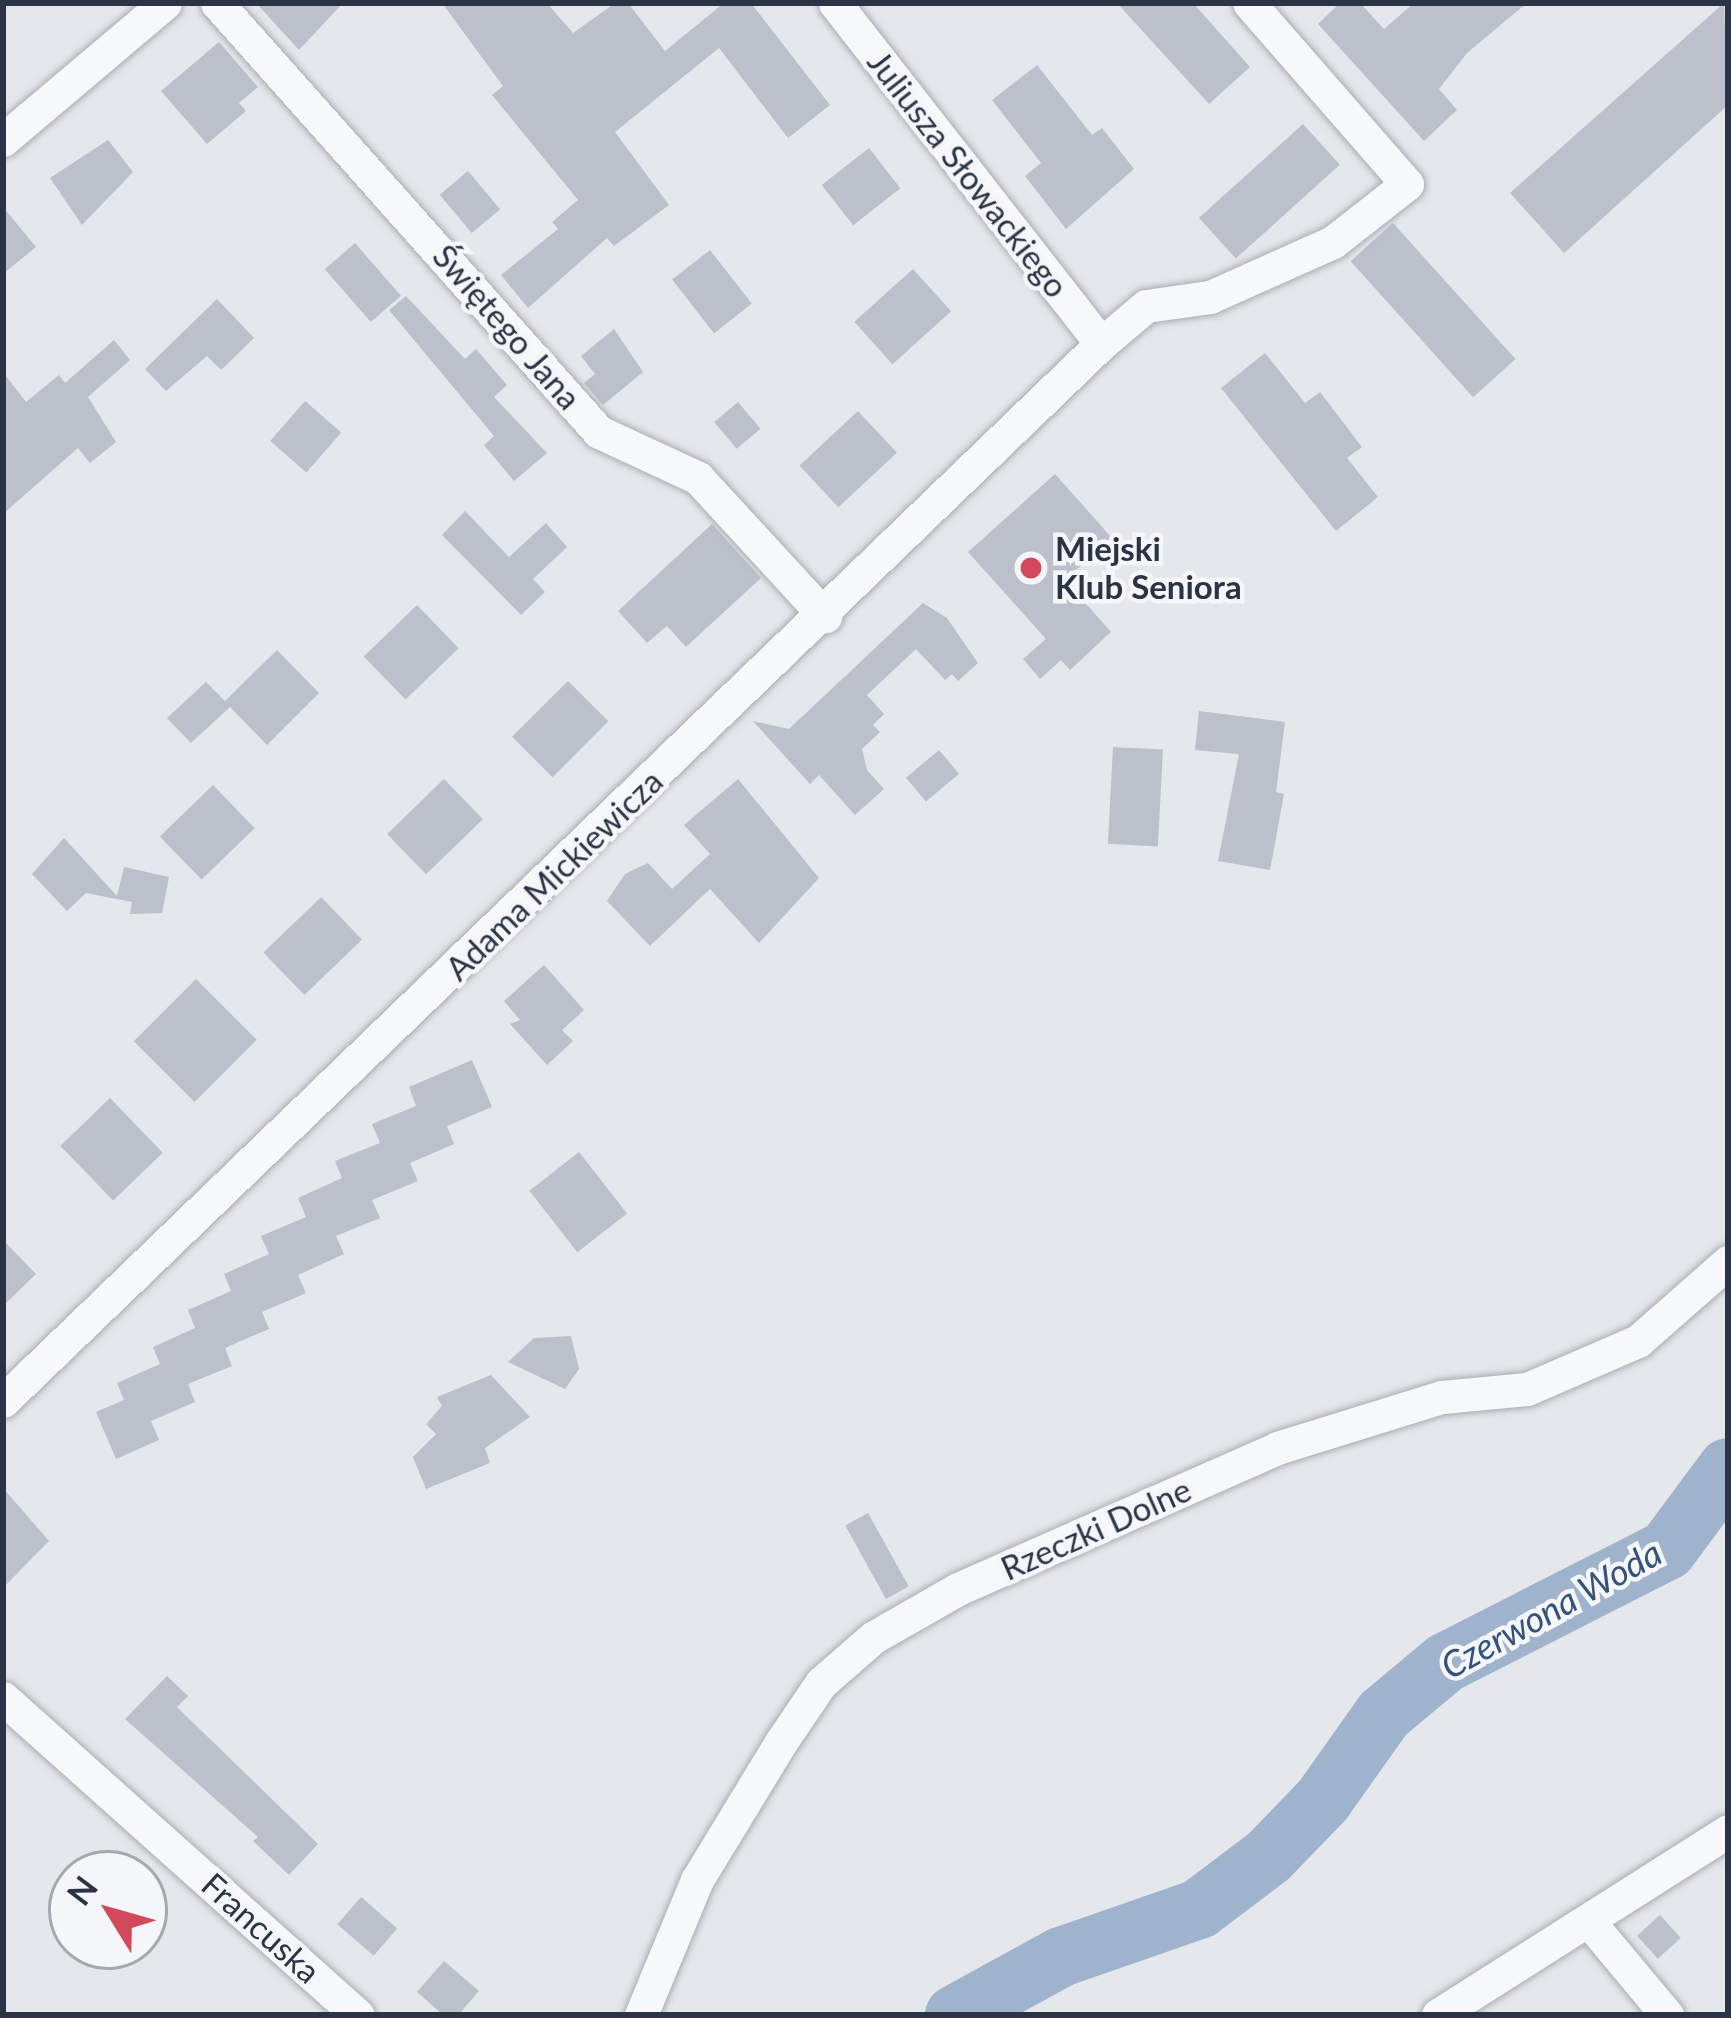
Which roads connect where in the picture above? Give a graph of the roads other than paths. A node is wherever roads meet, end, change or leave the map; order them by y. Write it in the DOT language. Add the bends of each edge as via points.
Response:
graph roads {
  1 [pos="165,3"];
  2 [pos="217,3"];
  3 [pos="835,3"];
  4 [pos="1249,3"];
  5 [pos="3,140"];
  6 [pos="1101,344"];
  7 [pos="825,616"];
  8 [pos="1728,1262"];
  9 [pos="3,1400"];
  10 [pos="3,1698"];
  11 [pos="1728,1831"];
  12 [pos="1591,1924"];
  13 [pos="358,2015"];
  14 [pos="641,2015"];
  15 [pos="1438,2015"];
  16 [pos="1667,2015"];
  1 -- 5 [label="street"];
  2 -- 7 [label="street, Świętego Jana" via="599,431 698,478"];
  3 -- 6 [label="street, Juliusza Słowackiego"];
  4 -- 6 [label="street, Adama Mickiewicza" via="1407,184 1333,242 1210,297 1146,307"];
  6 -- 7 [label="street, Adama Mickiewicza"];
  7 -- 9 [label="street, Adama Mickiewicza"];
  8 -- 14 [label="street, Rzeczki Dolne" via="1638,1341 1527,1389 1442,1397 1277,1448 958,1589 874,1637 821,1683 781,1742 697,1880"];
  10 -- 13 [label="street, Francuska"];
  11 -- 12 [label="street"];
  12 -- 15 [label="street"];
  12 -- 16 [label="street"];
}
